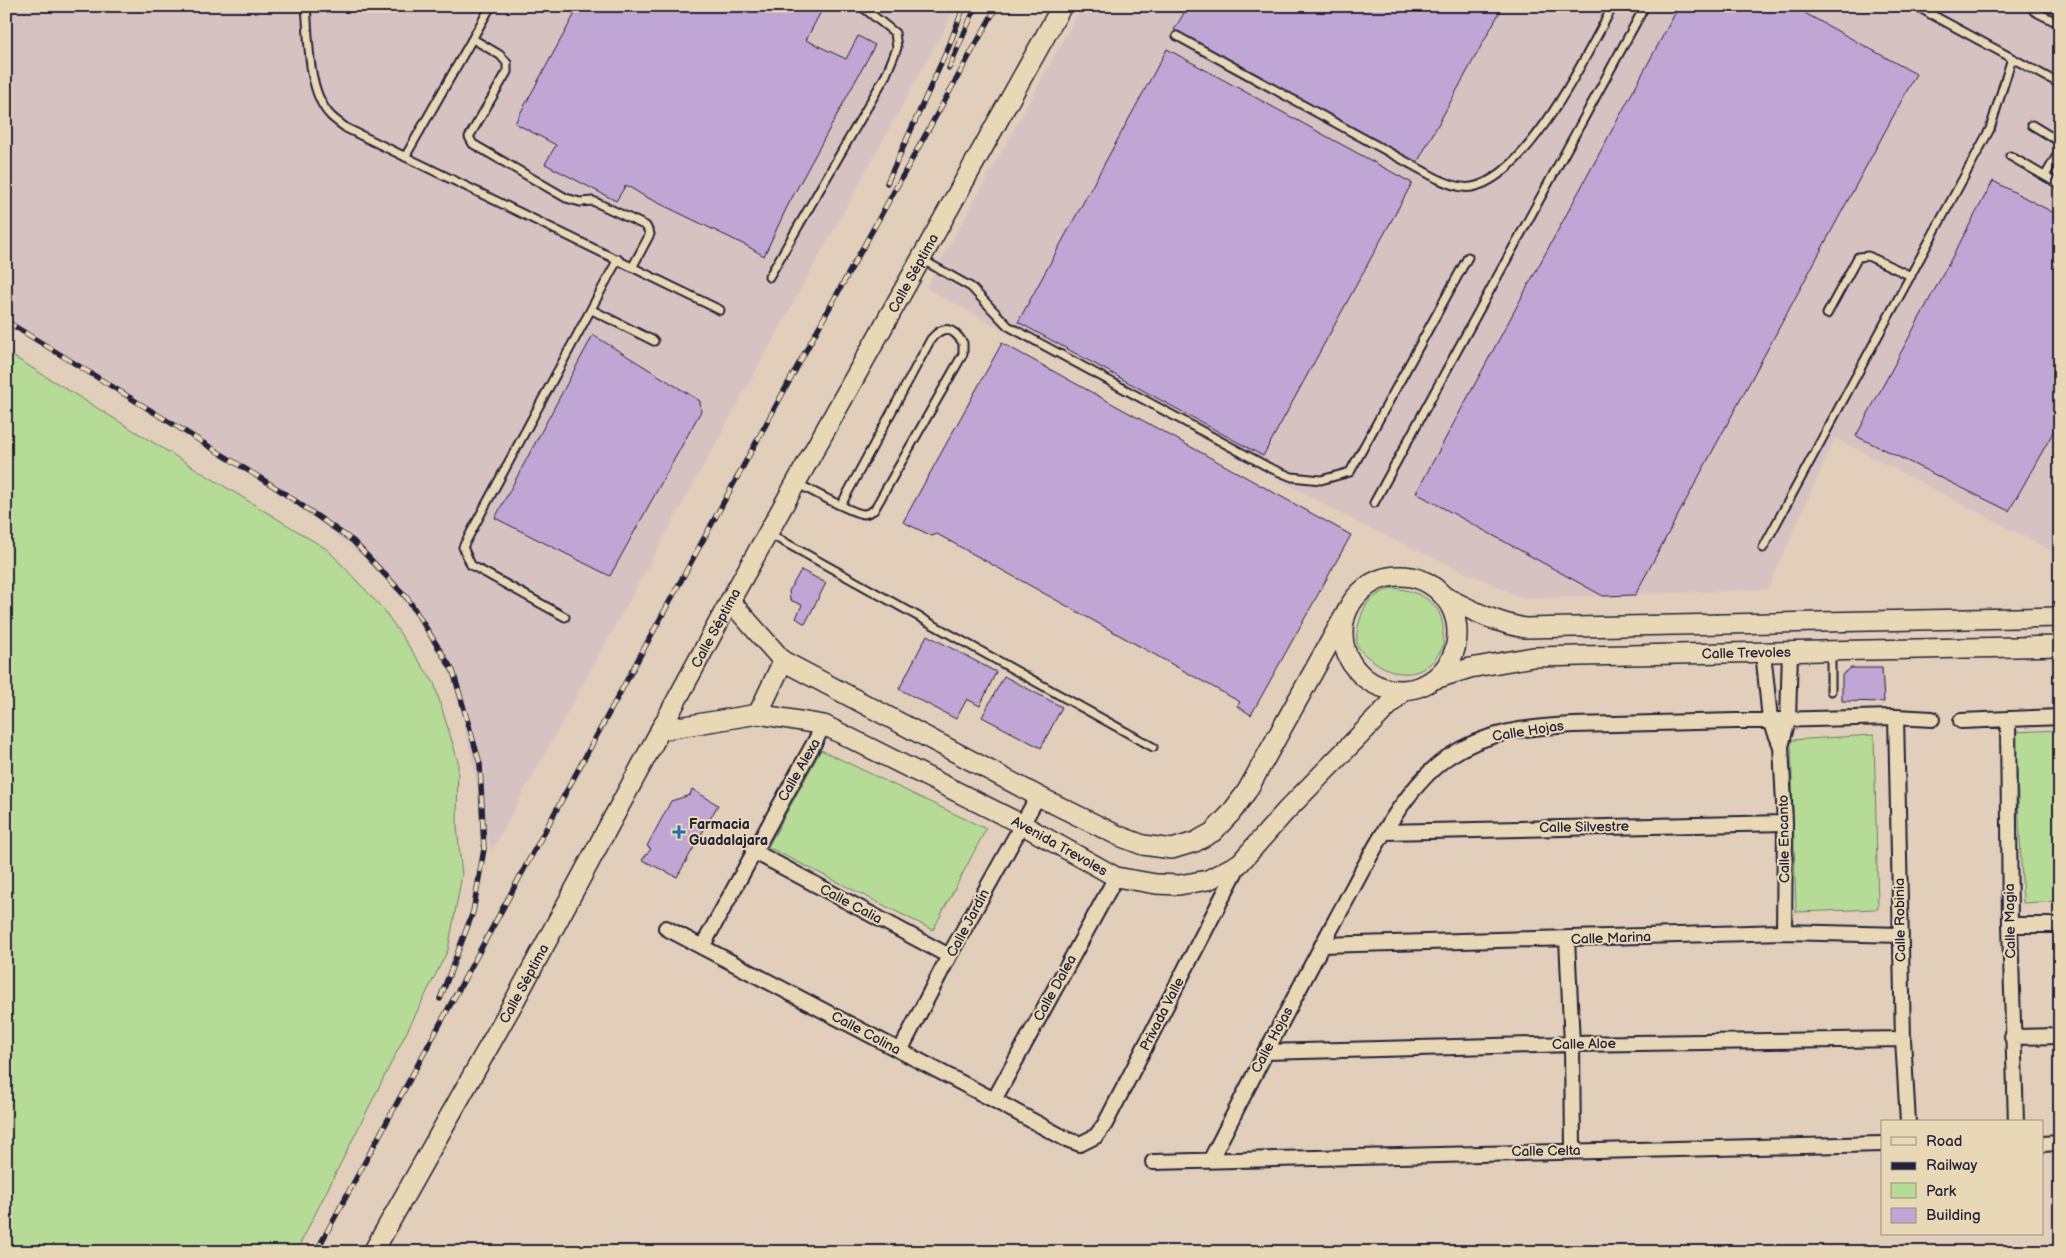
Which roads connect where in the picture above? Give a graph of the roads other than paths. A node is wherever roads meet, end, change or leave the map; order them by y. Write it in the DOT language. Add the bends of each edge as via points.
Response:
graph roads {
  1 [pos="306,6"];
  2 [pos="491,6"];
  3 [pos="861,6"];
  4 [pos="1062,6"];
  5 [pos="1613,6"];
  6 [pos="1645,6"];
  7 [pos="1916,6"];
  8 [pos="1934,6"];
  9 [pos="2034,11"];
  10 [pos="1930,14"];
  11 [pos="2060,24"];
  12 [pos="1177,36"];
  13 [pos="473,39"];
  14 [pos="2012,58"];
  15 [pos="2060,84"];
  16 [pos="2032,125"];
  17 [pos="2060,142"];
  18 [pos="2060,150"];
  19 [pos="2010,156"];
  20 [pos="405,157"];
  21 [pos="2045,176"];
  22 [pos="2060,185"];
  23 [pos="1468,257"];
  24 [pos="921,259"];
  25 [pos="618,260"];
  26 [pos="633,266"];
  27 [pos="1910,276"];
  28 [pos="769,277"];
  29 [pos="592,310"];
  30 [pos="720,310"];
  31 [pos="1827,314"];
  32 [pos="654,341"];
  33 [pos="796,483"];
  34 [pos="1374,503"];
  35 [pos="841,505"];
  36 [pos="768,533"];
  37 [pos="1763,548"];
  38 [pos="1445,597"];
  39 [pos="730,601"];
  40 [pos="1346,613"];
  41 [pos="565,617"];
  42 [pos="2060,618"];
  43 [pos="1996,619"];
  44 [pos="2060,646"];
  45 [pos="1999,647"];
  46 [pos="1831,650"];
  47 [pos="1790,651"];
  48 [pos="1763,652"];
  49 [pos="783,661"];
  50 [pos="1434,679"];
  51 [pos="1831,690"];
  52 [pos="1403,691"];
  53 [pos="758,714"];
  54 [pos="1896,717"];
  55 [pos="1932,718"];
  56 [pos="2060,718"];
  57 [pos="1770,720"];
  58 [pos="1788,720"];
  59 [pos="1961,721"];
  60 [pos="2008,721"];
  61 [pos="824,726"];
  62 [pos="660,730"];
  63 [pos="1781,746"];
  64 [pos="1153,747"];
  65 [pos="1038,796"];
  66 [pos="1785,823"];
  67 [pos="1021,824"];
  68 [pos="1384,832"];
  69 [pos="753,852"];
  70 [pos="1240,863"];
  71 [pos="1116,877"];
  72 [pos="2010,925"];
  73 [pos="2060,925"];
  74 [pos="666,928"];
  75 [pos="1784,932"];
  76 [pos="1900,935"];
  77 [pos="1567,939"];
  78 [pos="1322,945"];
  79 [pos="702,947"];
  80 [pos="949,956"];
  81 [pos="2012,1036"];
  82 [pos="2060,1036"];
  83 [pos="1903,1039"];
  84 [pos="1572,1044"];
  85 [pos="900,1051"];
  86 [pos="1265,1052"];
  87 [pos="994,1100"];
  88 [pos="1908,1120"];
  89 [pos="2016,1120"];
  90 [pos="1066,1139"];
  91 [pos="2060,1143"];
  92 [pos="1881,1144"];
  93 [pos="2044,1144"];
  94 [pos="1573,1150"];
  95 [pos="1211,1159"];
  96 [pos="1153,1162"];
  97 [pos="373,1252"];
  1 -- 20 [label="lane" via="314,85 320,101 330,116 346,128"];
  2 -- 13 [label="lane"];
  3 -- 28 [label="lane" via="895,33 897,48 886,75"];
  4 -- 24 [label="street, Calle Séptima"];
  5 -- 12 [label="lane" via="1568,90 1534,137 1494,178 1472,187 1455,186 1436,178"];
  6 -- 34 [label="lane"];
  7 -- 10 [label="lane"];
  8 -- 10 [label="lane"];
  9 -- 11 [label="lane"];
  10 -- 14 [label="lane"];
  13 -- 20 [label="lane"];
  13 -- 26 [label="lane" via="507,63 506,72 469,137 473,144 566,198 593,201 646,226 650,234"];
  14 -- 15 [label="lane"];
  14 -- 27 [label="lane" via="1990,129"];
  16 -- 17 [label="lane"];
  18 -- 21 [label="lane"];
  19 -- 21 [label="lane"];
  20 -- 25 [label="lane"];
  21 -- 22 [label="lane"];
  23 -- 24 [label="lane" via="1350,472 1321,480 1292,476 1270,468 1008,326 971,286"];
  24 -- 33 [label="street, Calle Séptima"];
  25 -- 26 [label="lane"];
  25 -- 29 [label="lane"];
  26 -- 30 [label="lane"];
  27 -- 31 [label="lane" via="1868,256 1858,257"];
  27 -- 37 [label="lane"];
  29 -- 32 [label="lane"];
  29 -- 41 [label="lane" via="463,547 471,565"];
  33 -- 35 [label="lane"];
  33 -- 36 [label="street, Calle Séptima"];
  35 -- 35 [label="lane" via="861,514 874,510 880,502 963,354 963,343 953,331 945,329 931,339"];
  36 -- 39 [label="street, Calle Séptima"];
  36 -- 64 [label="lane"];
  38 -- 40 [label="street" via="1430,583 1411,576 1391,576 1372,583 1356,595"];
  38 -- 43 [label="street, Calle Trevoles" via="1484,616 1525,628"];
  38 -- 50 [label="street" via="1455,617 1457,640 1450,662"];
  39 -- 49 [label="street"];
  39 -- 62 [label="street, Calle Séptima"];
  40 -- 52 [label="street" via="1343,641 1354,667 1375,685"];
  40 -- 65 [label="street" via="1247,791 1213,832 1172,849 1143,844 1119,836"];
  42 -- 43 [label="street, Calle Trevoles"];
  43 -- 45 [label="street"];
  44 -- 45 [label="street, Calle Trevoles"];
  45 -- 46 [label="street, Calle Trevoles"];
  46 -- 47 [label="street, Calle Trevoles"];
  46 -- 51 [label="lane"];
  47 -- 48 [label="street, Calle Trevoles"];
  47 -- 58 [label="street, Calle Encanto"];
  48 -- 50 [label="street, Calle Trevoles" via="1533,657 1470,668"];
  48 -- 57 [label="street, Calle Encanto"];
  49 -- 53 [label="street"];
  49 -- 65 [label="street"];
  50 -- 52 [label="street"];
  52 -- 70 [label="street, Avenida Trevoles"];
  53 -- 61 [label="street, Avenida Trevoles"];
  53 -- 62 [label="street, Avenida Trevoles"];
  54 -- 55 [label="street, Calle Hojas"];
  54 -- 58 [label="street, Calle Hojas"];
  54 -- 76 [label="street, Calle Robinia"];
  56 -- 60 [label="street"];
  57 -- 58 [label="street, Calle Hojas"];
  57 -- 63 [label="street, Calle Encanto"];
  57 -- 68 [label="street, Calle Hojas" via="1574,724 1498,734 1462,748 1426,775"];
  58 -- 63 [label="street, Calle Encanto"];
  59 -- 60 [label="street"];
  60 -- 72 [label="street, Calle Magia"];
  61 -- 67 [label="street, Avenida Trevoles"];
  61 -- 69 [label="street, Calle Alexa"];
  62 -- 97 [label="street, Calle Séptima" via="515,1000"];
  63 -- 66 [label="street, Calle Encanto"];
  65 -- 67 [label="street, Calle Jardín"];
  66 -- 68 [label="street, Calle Silvestre"];
  66 -- 75 [label="street, Calle Encanto"];
  67 -- 71 [label="street, Avenida Trevoles"];
  67 -- 80 [label="street, Calle Jardín"];
  68 -- 78 [label="street, Calle Hojas"];
  69 -- 79 [label="street, Calle Alexa"];
  69 -- 80 [label="street, Calle Calia"];
  70 -- 71 [label="street, Avenida Trevoles" via="1208,880 1180,885"];
  70 -- 90 [label="street, Privada Valle" via="1105,1124 1088,1141 1080,1144"];
  71 -- 87 [label="street, Calle Dalea"];
  72 -- 73 [label="street"];
  72 -- 81 [label="street, Calle Magia"];
  74 -- 79 [label="street, Calle Colina"];
  75 -- 76 [label="street, Calle Marina"];
  75 -- 77 [label="street, Calle Marina"];
  76 -- 83 [label="street, Calle Robinia"];
  77 -- 78 [label="street, Calle Marina"];
  77 -- 84 [label="street"];
  78 -- 86 [label="street, Calle Hojas"];
  79 -- 85 [label="street, Calle Colina"];
  80 -- 85 [label="street, Calle Jardín"];
  81 -- 82 [label="street"];
  81 -- 89 [label="street, Calle Magia"];
  83 -- 84 [label="street, Calle Aloe"];
  83 -- 88 [label="street, Calle Robinia"];
  84 -- 86 [label="street, Calle Aloe"];
  84 -- 94 [label="street"];
  85 -- 87 [label="street, Calle Colina"];
  86 -- 95 [label="street, Calle Hojas"];
  87 -- 90 [label="street, Calle Colina"];
  91 -- 93 [label="street"];
  92 -- 94 [label="street, Calle Celta"];
  94 -- 95 [label="street, Calle Celta"];
  95 -- 96 [label="street, Calle Celta"];
}
